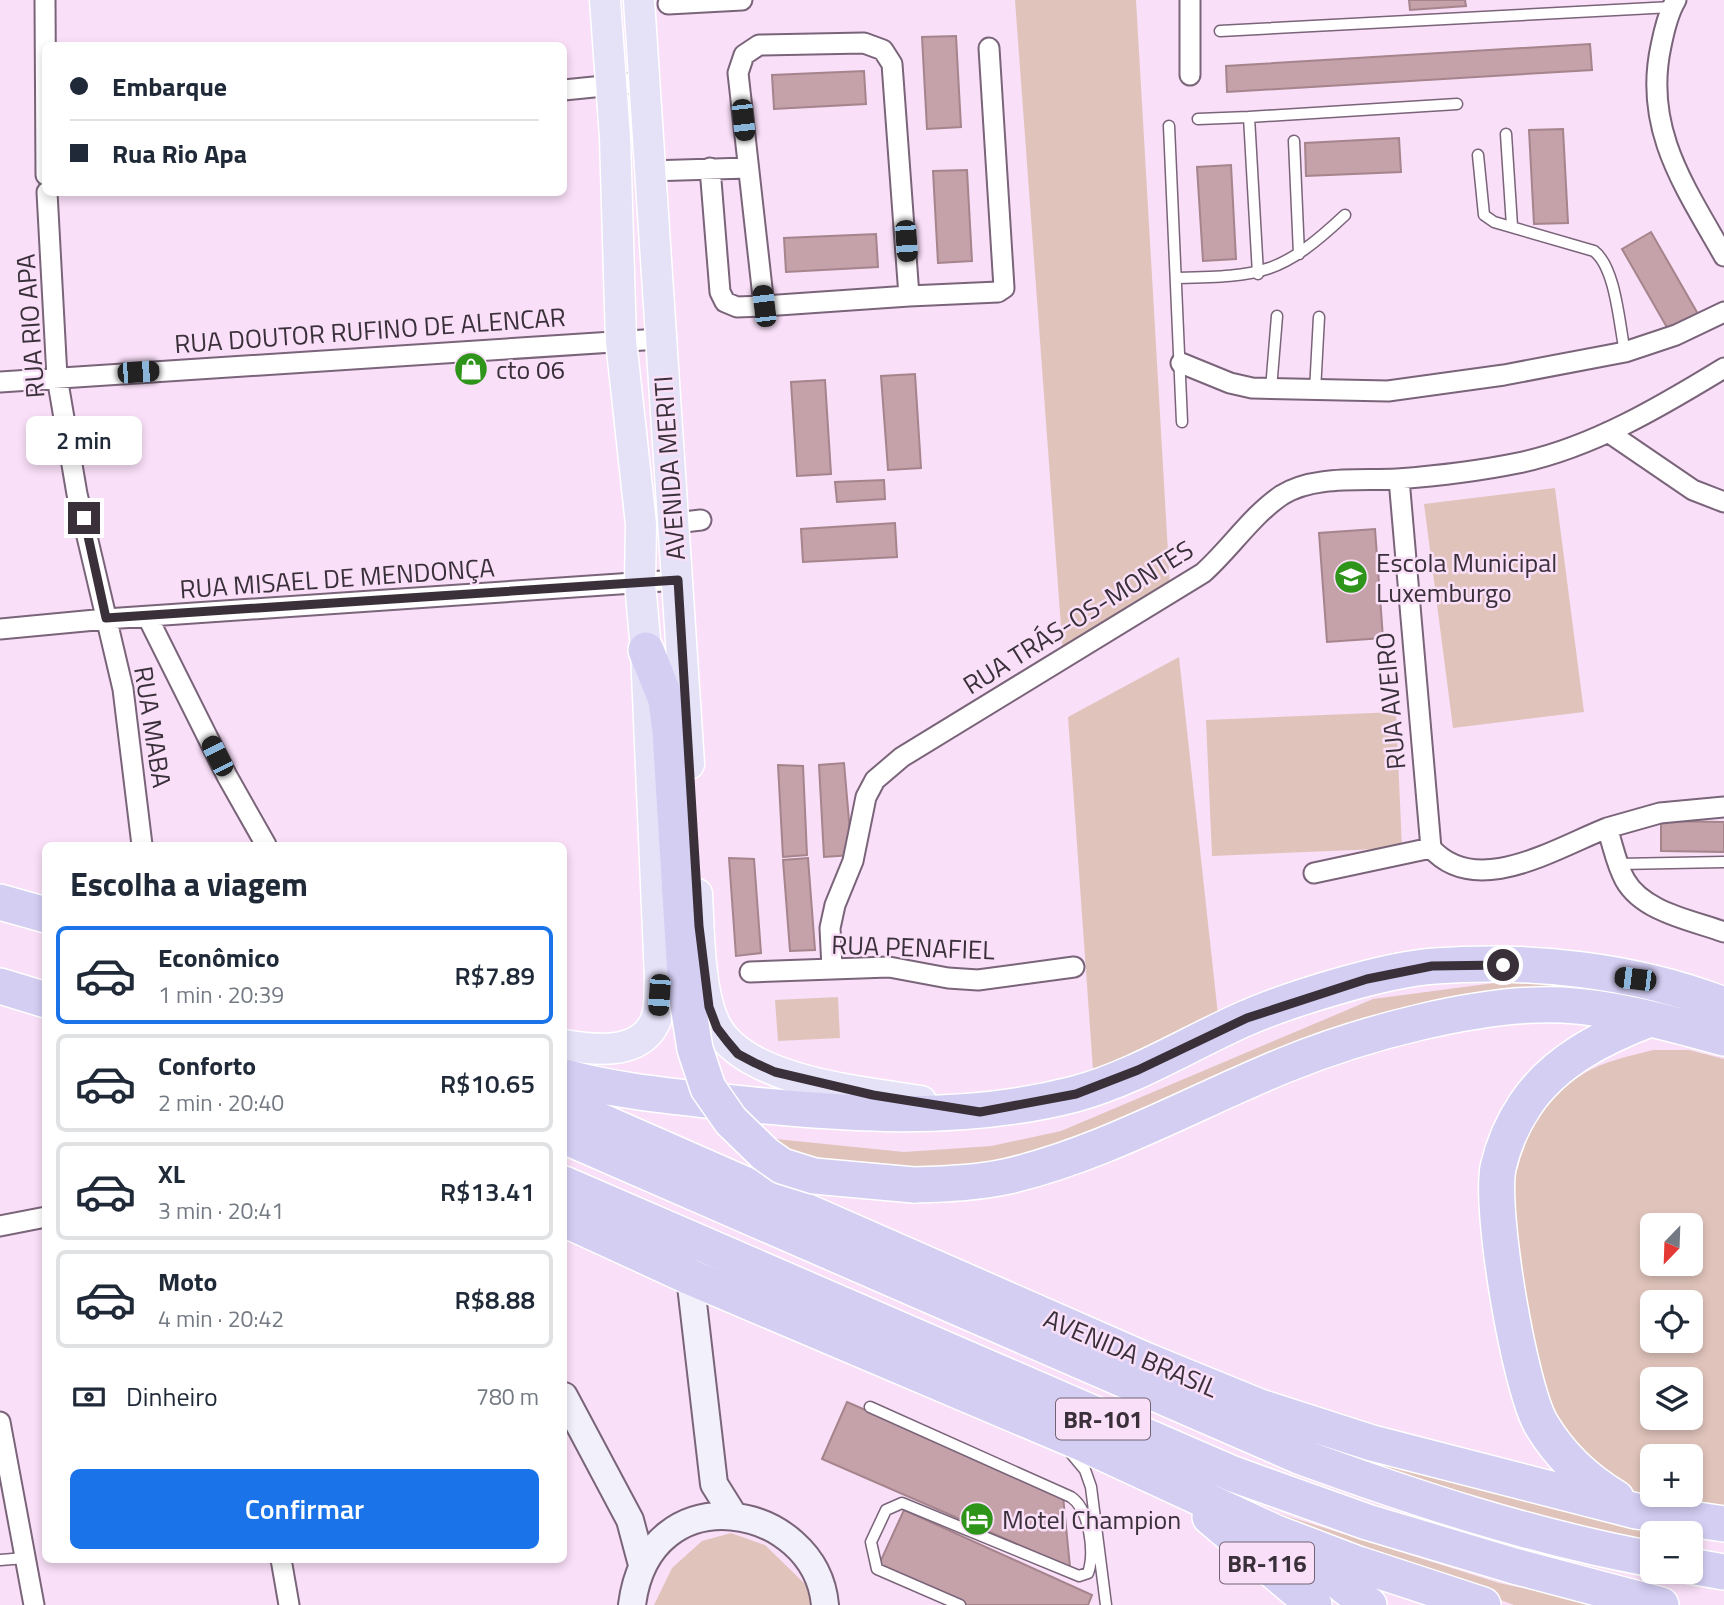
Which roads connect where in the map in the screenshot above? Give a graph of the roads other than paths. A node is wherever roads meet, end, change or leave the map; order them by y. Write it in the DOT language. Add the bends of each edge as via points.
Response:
graph roads {
  1 [pos="45,0"];
  2 [pos="605,0"];
  3 [pos="743,0"];
  4 [pos="1190,0"];
  5 [pos="710,1"];
  6 [pos="654,2"];
  7 [pos="1674,3"];
  8 [pos="1220,32"];
  9 [pos="45,42"];
  10 [pos="989,48"];
  11 [pos="1189,75"];
  12 [pos="643,82"];
  13 [pos="611,86"];
  14 [pos="567,90"];
  15 [pos="1457,104"];
  16 [pos="1249,117"];
  17 [pos="1198,119"];
  18 [pos="1170,126"];
  19 [pos="1506,134"];
  20 [pos="1294,141"];
  21 [pos="1478,155"];
  22 [pos="747,168"];
  23 [pos="710,169"];
  24 [pos="649,170"];
  25 [pos="47,196"];
  26 [pos="1345,215"];
  27 [pos="1512,226"];
  28 [pos="1299,254"];
  29 [pos="1724,256"];
  30 [pos="1258,274"];
  31 [pos="1177,278"];
  32 [pos="909,296"];
  33 [pos="764,306"];
  34 [pos="1724,312"];
  35 [pos="1277,316"];
  36 [pos="1319,317"];
  37 [pos="659,339"];
  38 [pos="621,341"];
  39 [pos="1625,352"];
  40 [pos="1181,363"];
  41 [pos="1724,368"];
  42 [pos="57,377"];
  43 [pos="0,382"];
  44 [pos="1271,390"];
  45 [pos="1315,391"];
  46 [pos="1182,422"];
  47 [pos="1608,432"];
  48 [pos="1399,479"];
  49 [pos="1724,502"];
  50 [pos="678,580"];
  51 [pos="640,583"];
  52 [pos="106,618"];
  53 [pos="148,618"];
  54 [pos="0,629"];
  55 [pos="646,650"];
  56 [pos="1724,807"];
  57 [pos="1608,828"];
  58 [pos="1429,841"];
  59 [pos="142,842"];
  60 [pos="264,842"];
  61 [pos="1724,862"];
  62 [pos="1619,864"];
  63 [pos="1314,873"];
  64 [pos="0,878"];
  65 [pos="42,890"];
  66 [pos="0,902"];
  67 [pos="42,914"];
  68 [pos="1724,932"];
  69 [pos="0,962"];
  70 [pos="1074,967"];
  71 [pos="832,968"];
  72 [pos="750,972"];
  73 [pos="42,975"];
  74 [pos="0,986"];
  75 [pos="42,999"];
  76 [pos="1724,1005"];
  77 [pos="1651,1019"];
  78 [pos="1724,1038"];
  79 [pos="567,1045"];
  80 [pos="567,1078"];
  81 [pos="567,1106"];
  82 [pos="980,1112"];
  83 [pos="567,1137"];
  84 [pos="567,1185"];
  85 [pos="567,1206"];
  86 [pos="42,1218"];
  87 [pos="567,1220"];
  88 [pos="0,1226"];
  89 [pos="677,1270"];
  90 [pos="732,1294"];
  91 [pos="699,1335"];
  92 [pos="567,1402"];
  93 [pos="870,1407"];
  94 [pos="0,1422"];
  95 [pos="1048,1429"];
  96 [pos="1143,1471"];
  97 [pos="714,1484"];
  98 [pos="1636,1511"];
  99 [pos="734,1516"];
  100 [pos="698,1518"];
  101 [pos="630,1520"];
  102 [pos="1724,1524"];
  103 [pos="1274,1532"];
  104 [pos="659,1539"];
  105 [pos="1640,1556"];
  106 [pos="25,1558"];
  107 [pos="0,1560"];
  108 [pos="282,1563"];
  109 [pos="642,1565"];
  110 [pos="1703,1568"];
  111 [pos="1724,1572"];
  112 [pos="34,1605"];
  113 [pos="289,1605"];
  114 [pos="632,1605"];
  115 [pos="825,1605"];
  116 [pos="960,1605"];
  117 [pos="1107,1605"];
  118 [pos="1314,1605"];
  119 [pos="1369,1605"];
  120 [pos="1483,1605"];
  121 [pos="1661,1605"];
  1 -- 9 [label="street"];
  2 -- 13 [label="main road, AVENIDA MERITI"];
  3 -- 5 [label="street"];
  4 -- 11 [label="street"];
  5 -- 6 [label="street"];
  6 -- 12 [label="main road, AVENIDA MERITI"];
  7 -- 8 [label="lane"];
  7 -- 29 [label="street" via="1656,69 1660,130 1680,178"];
  10 -- 32 [label="street" via="1004,288"];
  12 -- 13 [label="street"];
  12 -- 24 [label="main road, AVENIDA MERITI"];
  13 -- 14 [label="street"];
  13 -- 38 [label="main road, AVENIDA MERITI"];
  15 -- 16 [label="lane"];
  16 -- 17 [label="lane"];
  16 -- 30 [label="lane"];
  18 -- 31 [label="lane"];
  19 -- 27 [label="lane"];
  20 -- 28 [label="lane"];
  21 -- 27 [label="lane" via="1482,211 1489,219"];
  22 -- 23 [label="street"];
  22 -- 32 [label="street" via="738,73 744,55 759,45 864,43 883,50 892,64"];
  22 -- 33 [label="street"];
  23 -- 24 [label="street"];
  23 -- 33 [label="street" via="720,292 725,302 737,307"];
  24 -- 37 [label="main road, AVENIDA MERITI"];
  25 -- 42 [label="street, RUA RIO APA"];
  26 -- 28 [label="lane"];
  27 -- 39 [label="lane" via="1600,256"];
  28 -- 30 [label="lane"];
  30 -- 31 [label="lane"];
  31 -- 40 [label="lane"];
  32 -- 33 [label="street"];
  34 -- 39 [label="street"];
  35 -- 44 [label="lane"];
  36 -- 45 [label="lane"];
  37 -- 38 [label="street, RUA DOUTOR RUFINO DE ALENCAR"];
  37 -- 50 [label="main road, AVENIDA MERITI" via="688,522"];
  38 -- 42 [label="street, RUA DOUTOR RUFINO DE ALENCAR"];
  38 -- 51 [label="main road, AVENIDA MERITI" via="641,524"];
  39 -- 45 [label="street" via="1438,385 1388,391"];
  40 -- 44 [label="street" via="1230,383"];
  40 -- 46 [label="lane"];
  41 -- 47 [label="street, RUA TRÁS-OS-MONTES"];
  42 -- 43 [label="street, RUA DOUTOR RUFINO DE ALENCAR"];
  42 -- 52 [label="street, RUA RIO APA" via="77,494"];
  44 -- 45 [label="street"];
  47 -- 48 [label="street, RUA TRÁS-OS-MONTES" via="1516,463"];
  47 -- 49 [label="street" via="1693,490"];
  48 -- 58 [label="street, RUA AVEIRO"];
  48 -- 71 [label="street, RUA TRÁS-OS-MONTES" via="1321,482 1284,494 1203,573 886,768 866,797 853,861 835,905 830,928"];
  50 -- 51 [label="street, RUA MISAEL DE MENDONÇA"];
  50 -- 82 [label="main road, AVENIDA MERITI" via="699,926 709,1007 717,1028 738,1054 775,1072 873,1095"];
  51 -- 53 [label="street, RUA MISAEL DE MENDONÇA"];
  51 -- 55 [label="main road, AVENIDA MERITI"];
  52 -- 53 [label="street, RUA MISAEL DE MENDONÇA"];
  52 -- 54 [label="street, RUA MISAEL DE MENDONÇA"];
  52 -- 59 [label="street, RUA MABA" via="128,718"];
  53 -- 60 [label="street"];
  55 -- 77 [label="highway, bridge" via="666,700 670,732 686,992 695,1049 708,1088 731,1121 782,1166 814,1176 914,1185 1008,1176 1067,1160 1287,1064 1437,1019 1562,1005"];
  55 -- 79 [label="main road, AVENIDA MERITI" via="658,1013 645,1035 629,1045 609,1049"];
  56 -- 57 [label="street" via="1660,813"];
  57 -- 58 [label="street" via="1501,870 1456,868 1447,864"];
  57 -- 62 [label="street"];
  58 -- 63 [label="street"];
  61 -- 62 [label="lane"];
  62 -- 68 [label="street" via="1633,892 1647,902"];
  64 -- 65 [label="highway"];
  66 -- 67 [label="highway"];
  69 -- 73 [label="highway"];
  70 -- 71 [label="street, RUA PENAFIEL" via="978,981 889,967"];
  71 -- 72 [label="street, RUA PENAFIEL"];
  74 -- 75 [label="highway"];
  76 -- 82 [label="highway" via="1635,979 1527,965 1432,966 1367,979 1247,1018 1076,1094"];
  77 -- 78 [label="highway"];
  77 -- 98 [label="highway" via="1610,1034 1541,1083 1505,1144 1498,1170 1509,1303 1531,1401 1565,1458 1589,1482"];
  80 -- 82 [label="highway" via="648,1093 817,1112"];
  81 -- 98 [label="highway, AVENIDA BRASIL / BR-101" via="1260,1407 1372,1443"];
  83 -- 105 [label="highway, AVENIDA BRASIL / BR-101" via="1299,1457 1545,1535"];
  84 -- 121 [label="highway, BR-101" via="1234,1474 1367,1522"];
  85 -- 89 [label="highway, BR-101"];
  86 -- 88 [label="street"];
  87 -- 89 [label="highway"];
  89 -- 90 [label="highway, BR-101"];
  89 -- 91 [label="street"];
  90 -- 91 [label="street"];
  90 -- 95 [label="highway, BR-101"];
  91 -- 97 [label="street"];
  92 -- 101 [label="street"];
  93 -- 116 [label="lane" via="1080,1503 1091,1563 1088,1573 1079,1576 902,1503 886,1510 871,1542 877,1569"];
  94 -- 106 [label="street"];
  95 -- 96 [label="highway, BR-101"];
  95 -- 117 [label="lane" via="1080,1462 1090,1480"];
  96 -- 103 [label="highway, BR-101"];
  96 -- 118 [label="highway, BR-116" via="1219,1523"];
  97 -- 99 [label="street"];
  97 -- 100 [label="street"];
  98 -- 102 [label="highway, AVENIDA BRASIL / BR-101"];
  99 -- 100 [label="street"];
  99 -- 115 [label="street" via="792,1543 816,1574"];
  100 -- 104 [label="street"];
  101 -- 104 [label="street"];
  101 -- 109 [label="street"];
  103 -- 119 [label="highway, BR-116"];
  103 -- 120 [label="highway, BR-101"];
  104 -- 109 [label="street"];
  106 -- 107 [label="lane"];
  106 -- 112 [label="street"];
  108 -- 113 [label="street"];
  109 -- 114 [label="street"];
  110 -- 111 [label="highway"];
}
